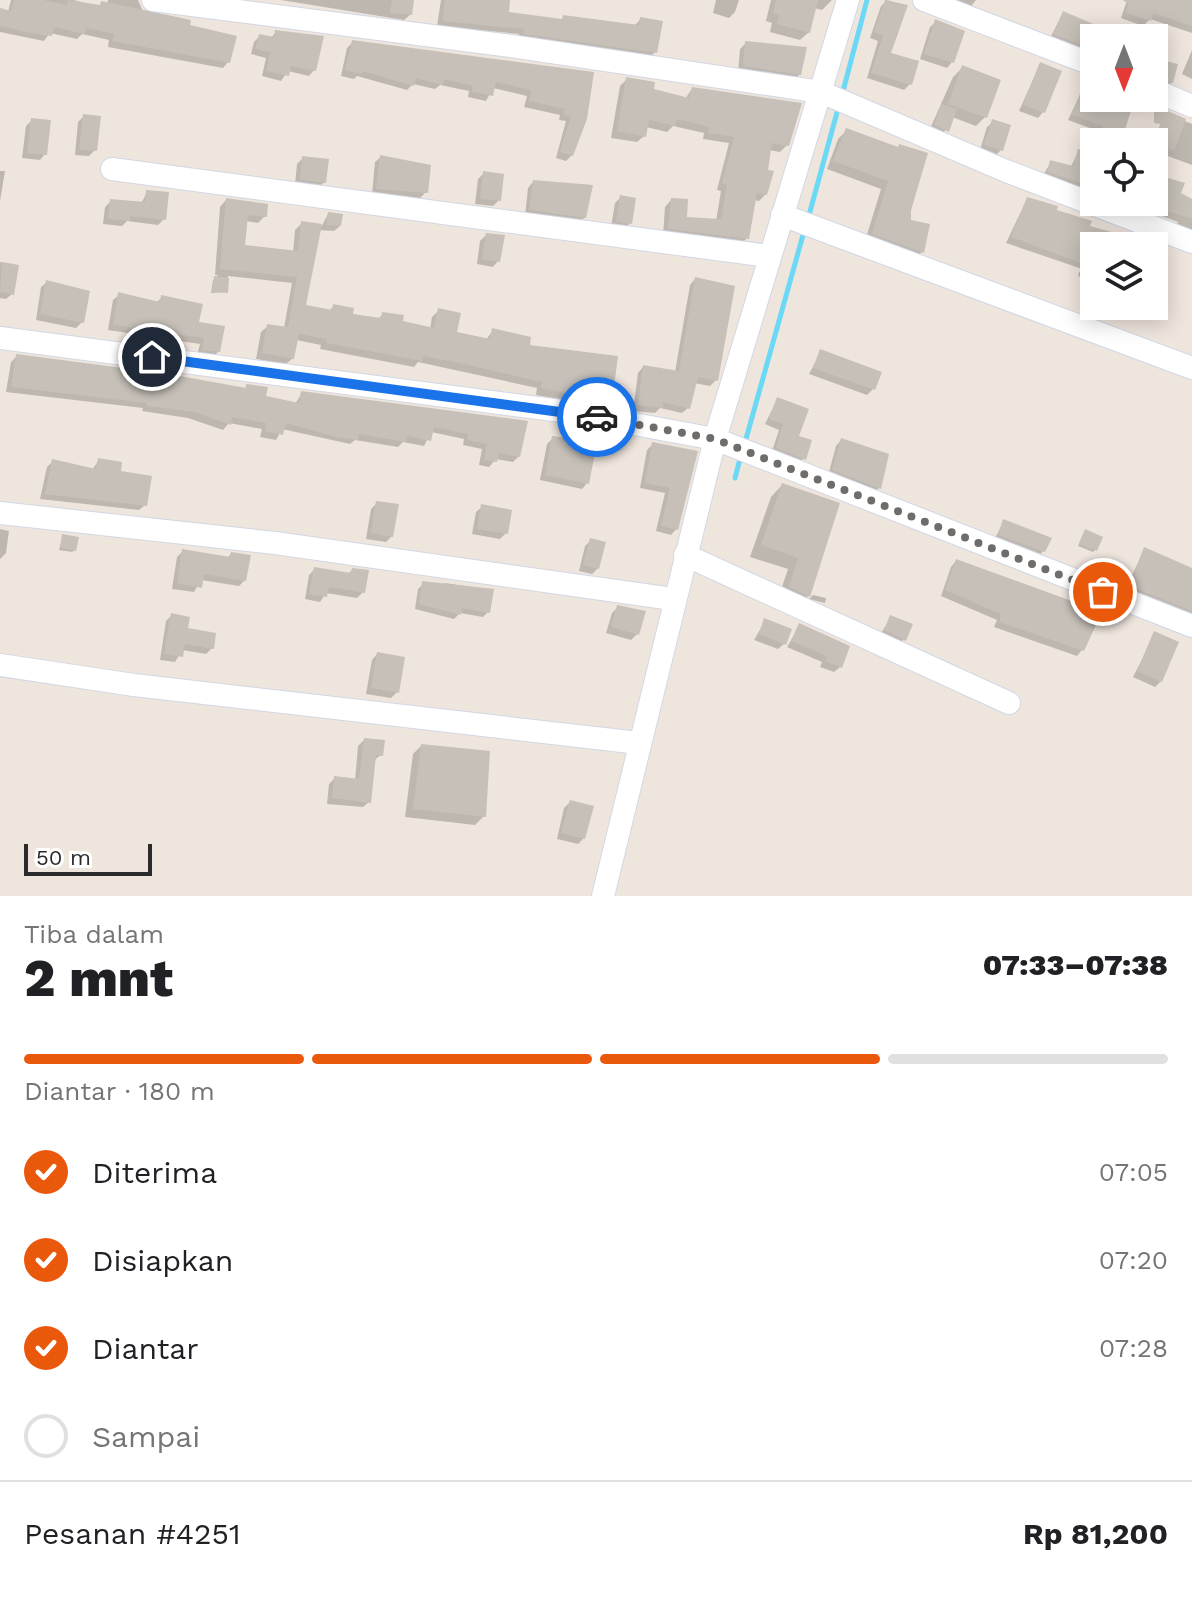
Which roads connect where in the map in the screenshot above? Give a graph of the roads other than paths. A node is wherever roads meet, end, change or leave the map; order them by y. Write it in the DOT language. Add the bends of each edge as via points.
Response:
graph roads {
  1 [pos="153,0"];
  2 [pos="848,0"];
  3 [pos="924,0"];
  4 [pos="1080,60"];
  5 [pos="834,96"];
  6 [pos="1168,96"];
  7 [pos="1192,106"];
  8 [pos="112,169"];
  9 [pos="789,218"];
  10 [pos="1192,242"];
  11 [pos="768,256"];
  12 [pos="0,338"];
  13 [pos="1192,368"];
  14 [pos="731,446"];
  15 [pos="0,513"];
  16 [pos="685,555"];
  17 [pos="673,599"];
  18 [pos="1192,626"];
  19 [pos="0,665"];
  20 [pos="1009,703"];
  21 [pos="639,743"];
  22 [pos="603,896"];
  1 -- 5 [label="street" via="511,46"];
  2 -- 5 [label="street"];
  3 -- 4 [label="street"];
  5 -- 9 [label="street"];
  5 -- 10 [label="street" via="1006,171"];
  6 -- 7 [label="street"];
  8 -- 11 [label="street"];
  9 -- 11 [label="street"];
  9 -- 13 [label="street"];
  11 -- 14 [label="street"];
  12 -- 14 [label="street" via="569,412"];
  14 -- 16 [label="street"];
  14 -- 18 [label="street"];
  15 -- 17 [label="street" via="275,543"];
  16 -- 17 [label="street"];
  16 -- 20 [label="street"];
  17 -- 21 [label="street"];
  19 -- 21 [label="street"];
  21 -- 22 [label="street"];
}
